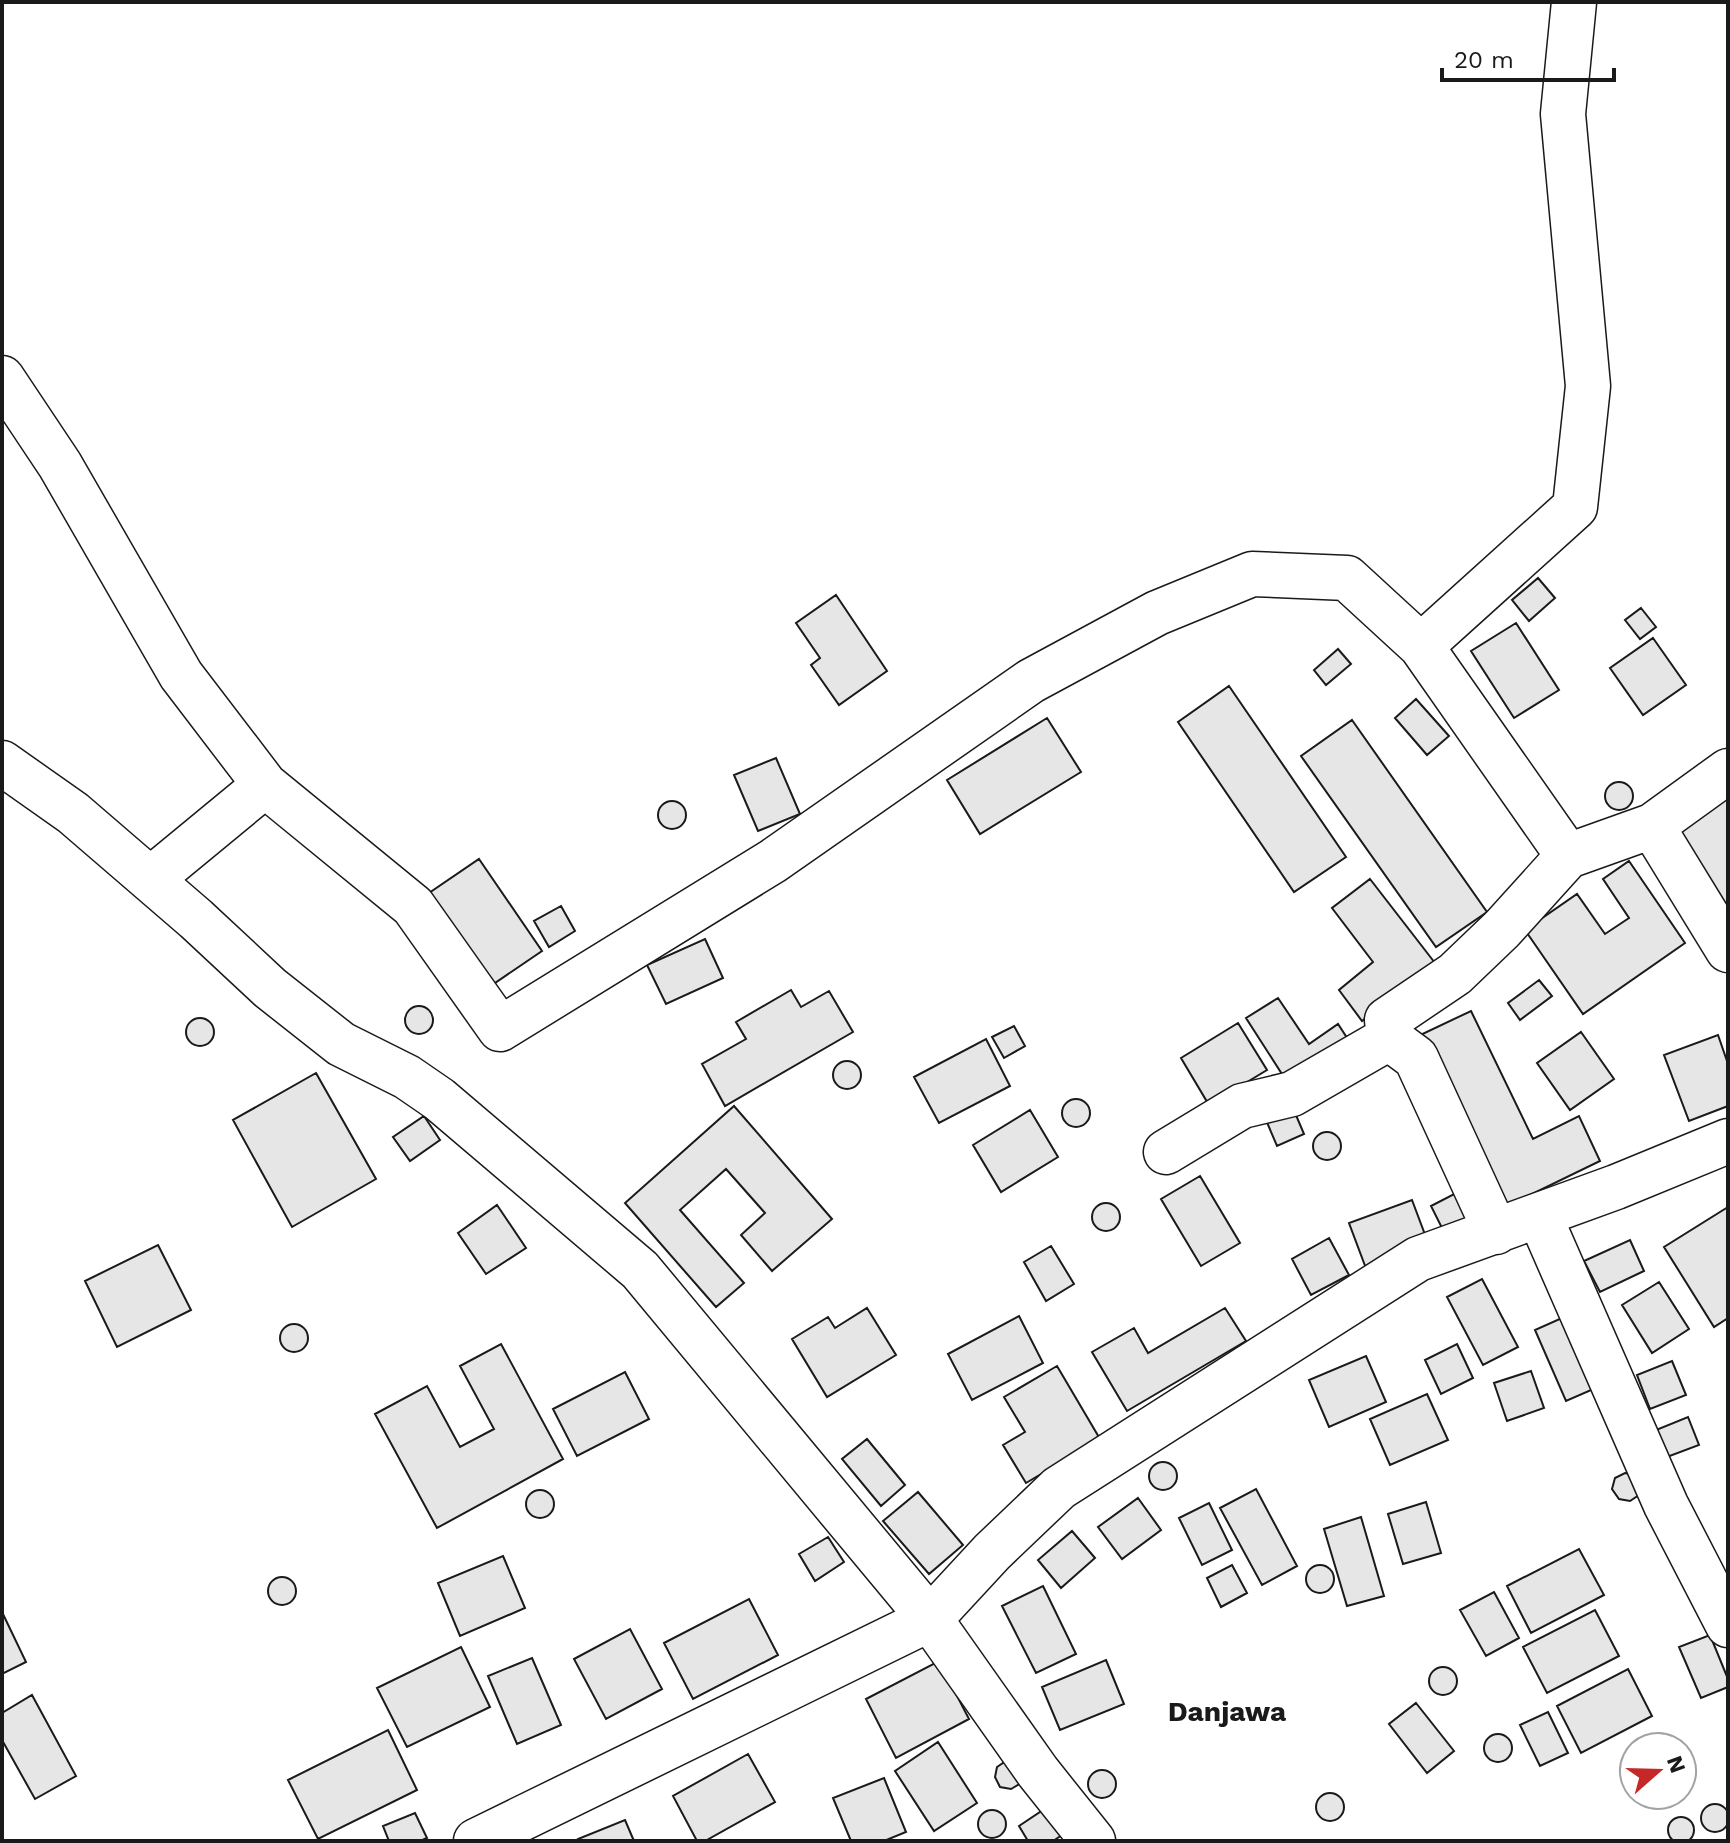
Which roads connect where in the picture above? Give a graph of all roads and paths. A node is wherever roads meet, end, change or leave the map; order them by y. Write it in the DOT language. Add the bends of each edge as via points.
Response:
graph roads {
  1 [pos="1574,2"];
  2 [pos="2,378"];
  3 [pos="1421,646"];
  4 [pos="2,763"];
  5 [pos="1728,771"];
  6 [pos="265,785"];
  7 [pos="1652,826"];
  8 [pos="1568,856"];
  9 [pos="151,879"];
  10 [pos="1728,950"];
  11 [pos="1389,1038"];
  12 [pos="1728,1141"];
  13 [pos="1166,1152"];
  14 [pos="1539,1215"];
  15 [pos="1496,1232"];
  16 [pos="930,1619"];
  17 [pos="1728,1625"];
  18 [pos="476,1841"];
  19 [pos="1093,1841"];
  1 -- 3 [label="street" via="1563,114 1588,386 1575,507"];
  2 -- 6 [label="street" via="60,465 181,675"];
  3 -- 6 [label="street" via="1347,578 1252,574 1157,613 1031,681 773,861 500,1029 413,906"];
  3 -- 8 [label="street"];
  4 -- 9 [label="street" via="73,813"];
  5 -- 7 [label="street"];
  6 -- 9 [label="street"];
  7 -- 8 [label="street"];
  7 -- 10 [label="street"];
  8 -- 11 [label="street" via="1455,974 1387,1020"];
  9 -- 16 [label="street" via="270,988 341,1044 439,1099 640,1270"];
  11 -- 13 [label="street" via="1292,1094 1242,1106"];
  11 -- 15 [label="street" via="1416,1058"];
  12 -- 14 [label="street"];
  14 -- 15 [label="street"];
  14 -- 17 [label="street" via="1666,1505"];
  15 -- 16 [label="street" via="1418,1259 1059,1488"];
  16 -- 18 [label="street"];
  16 -- 19 [label="street"];
}
